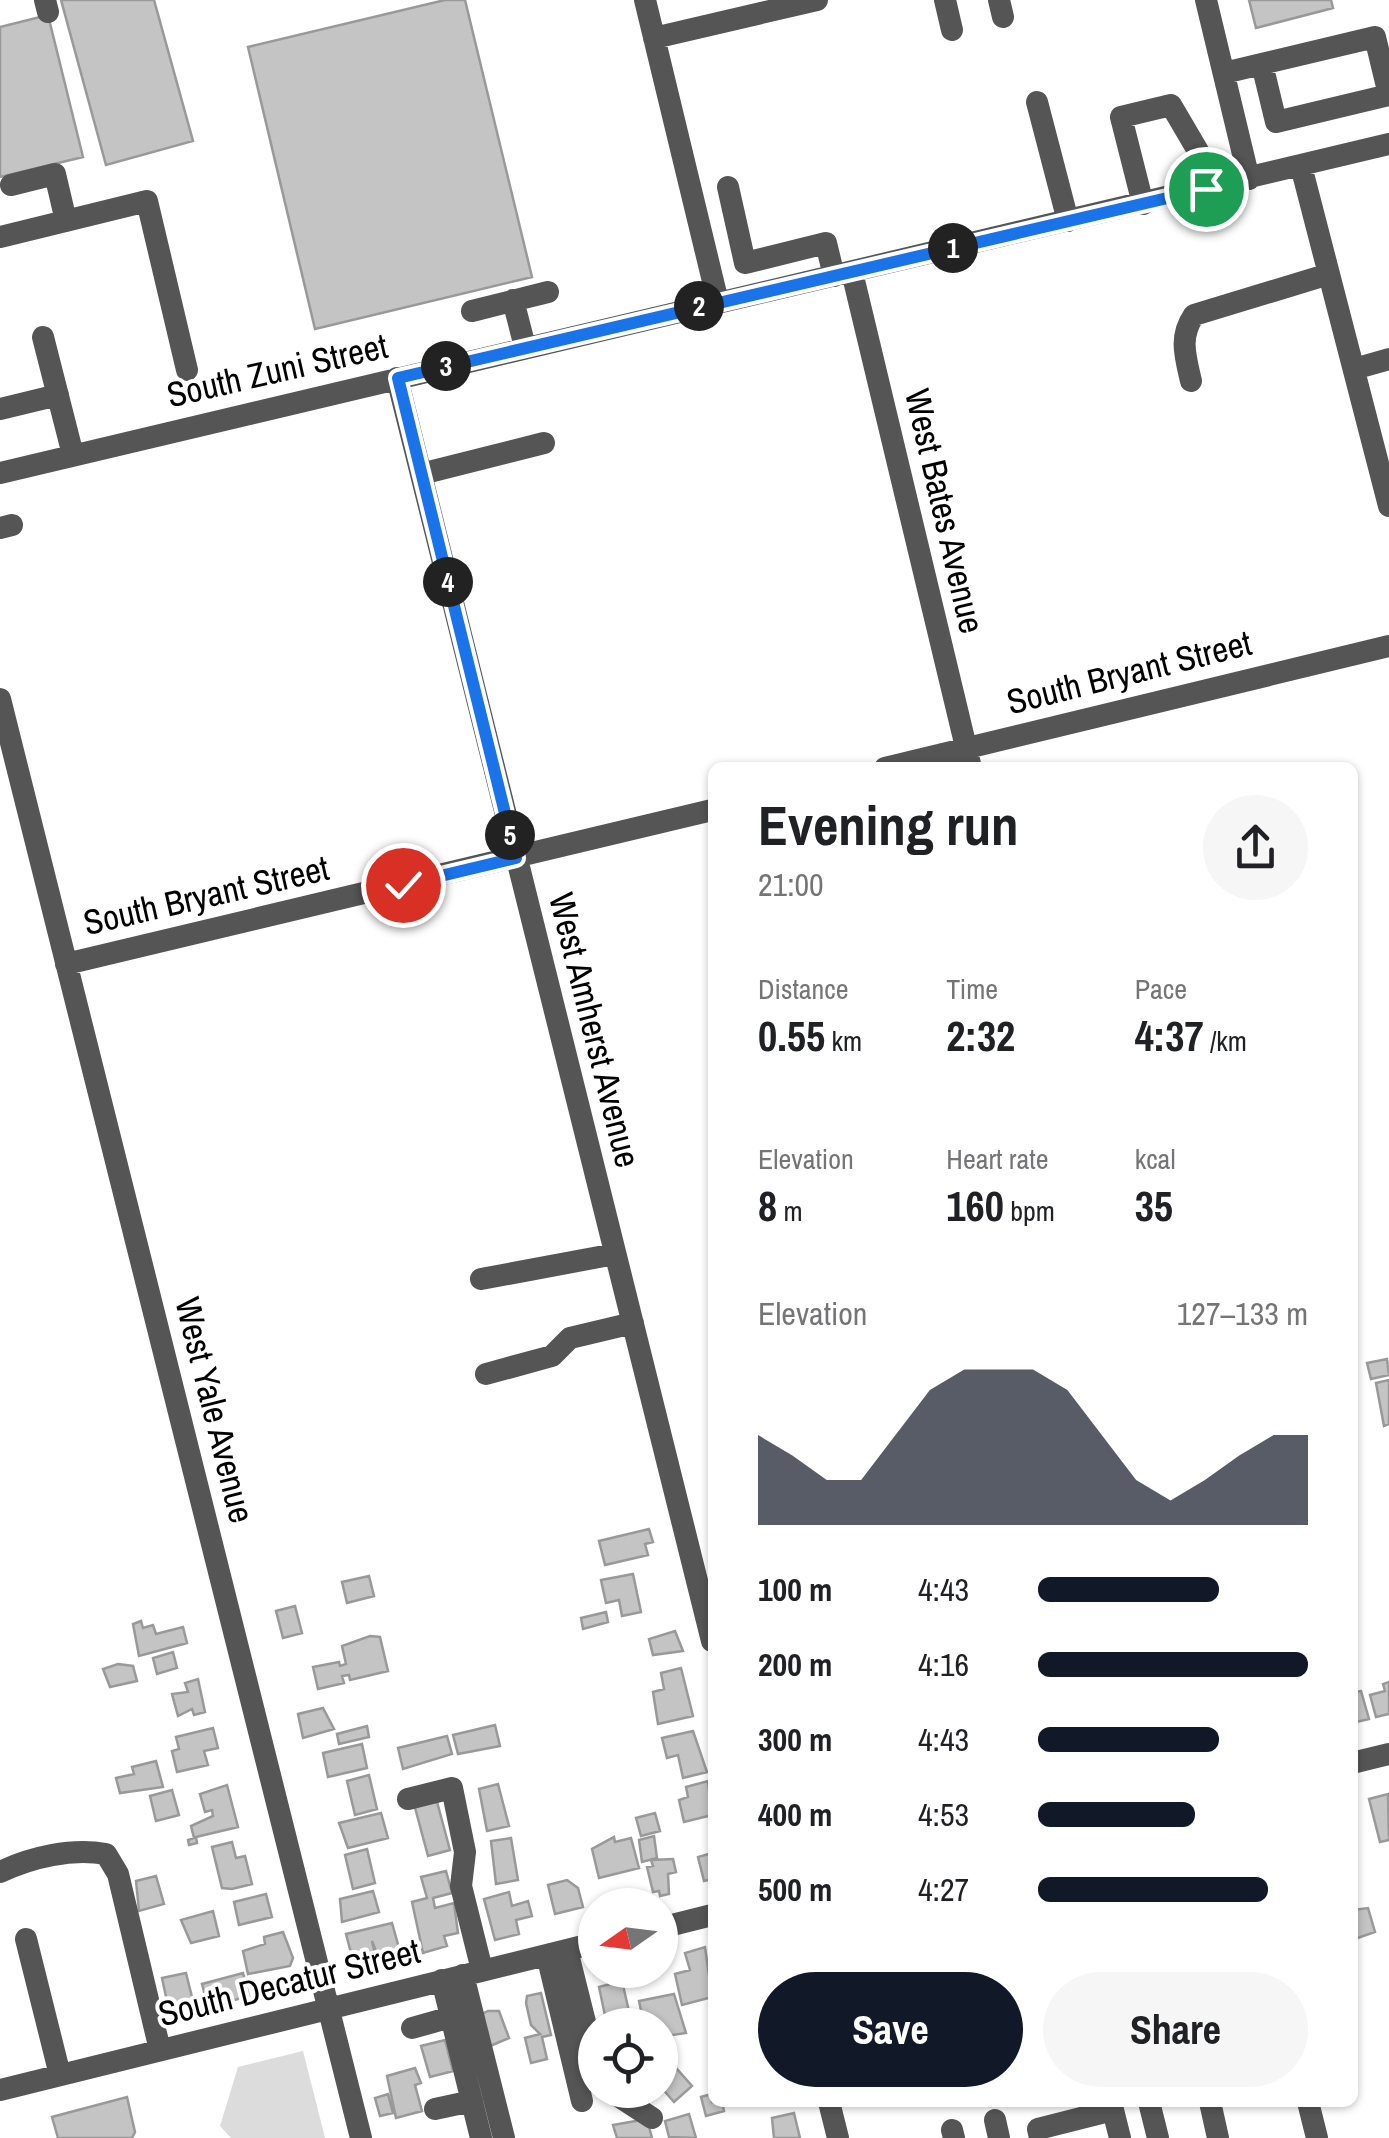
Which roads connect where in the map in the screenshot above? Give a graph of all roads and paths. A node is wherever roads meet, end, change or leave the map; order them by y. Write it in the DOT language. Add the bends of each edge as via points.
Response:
graph roads {
  1 [pos="644,0"];
  2 [pos="946,0"];
  3 [pos="1206,0"];
  4 [pos="804,1"];
  5 [pos="952,30"];
  6 [pos="654,38"];
  7 [pos="1262,64"];
  8 [pos="1224,73"];
  9 [pos="1037,102"];
  10 [pos="1389,144"];
  11 [pos="1302,166"];
  12 [pos="1249,179"];
  13 [pos="11,185"];
  14 [pos="1206,189"];
  15 [pos="1143,204"];
  16 [pos="697,215"];
  17 [pos="66,221"];
  18 [pos="1068,221"];
  19 [pos="0,237"];
  20 [pos="843,274"];
  21 [pos="1329,274"];
  22 [pos="548,292"];
  23 [pos="514,300"];
  24 [pos="718,302"];
  25 [pos="472,310"];
  26 [pos="43,338"];
  27 [pos="525,347"];
  28 [pos="1389,360"];
  29 [pos="1354,369"];
  30 [pos="187,370"];
  31 [pos="398,378"];
  32 [pos="1190,381"];
  33 [pos="58,395"];
  34 [pos="0,410"];
  35 [pos="544,443"];
  36 [pos="74,455"];
  37 [pos="0,473"];
  38 [pos="421,474"];
  39 [pos="1386,478"];
  40 [pos="1389,506"];
  41 [pos="1389,646"];
  42 [pos="0,699"];
  43 [pos="968,758"];
  44 [pos="935,762"];
  45 [pos="708,811"];
  46 [pos="516,858"];
  47 [pos="66,964"];
  48 [pos="615,1254"];
  49 [pos="481,1279"];
  50 [pos="632,1322"];
  51 [pos="486,1374"];
  52 [pos="708,1603"];
  53 [pos="1389,1754"];
  54 [pos="1358,1762"];
  55 [pos="408,1799"];
  56 [pos="0,1872"];
  57 [pos="708,1916"];
  58 [pos="678,1924"];
  59 [pos="26,1939"];
  60 [pos="578,1947"];
  61 [pos="557,1952"];
  62 [pos="462,1975"];
  63 [pos="328,2008"];
  64 [pos="578,2013"];
  65 [pos="451,2017"];
  66 [pos="412,2028"];
  67 [pos="160,2050"];
  68 [pos="60,2075"];
  69 [pos="578,2077"];
  70 [pos="0,2090"];
  71 [pos="472,2101"];
  72 [pos="830,2107"];
  73 [pos="1125,2107"];
  74 [pos="1148,2107"];
  75 [pos="1211,2107"];
  76 [pos="1309,2107"];
  77 [pos="637,2108"];
  78 [pos="434,2109"];
  79 [pos="1113,2110"];
  80 [pos="652,2118"];
  81 [pos="1039,2134"];
  82 [pos="360,2138"];
  83 [pos="481,2138"];
  84 [pos="504,2138"];
  85 [pos="838,2138"];
  86 [pos="1120,2138"];
  87 [pos="1158,2138"];
  88 [pos="1218,2138"];
  89 [pos="1316,2138"];
  1 -- 6 [label="street"];
  2 -- 5 [label="street"];
  3 -- 8 [label="street"];
  4 -- 6 [label="street"];
  6 -- 16 [label="street"];
  7 -- 7 [label="street" via="1375,36 1389,95 1276,122"];
  7 -- 8 [label="street"];
  8 -- 12 [label="street"];
  9 -- 18 [label="street"];
  10 -- 11 [label="street, South Zuni Street"];
  11 -- 12 [label="street, South Zuni Street"];
  11 -- 21 [label="street"];
  12 -- 14 [label="street, South Zuni Street"];
  13 -- 17 [label="street" via="54,174"];
  14 -- 15 [label="street, South Zuni Street"];
  14 -- 15 [label="street" via="1198,150 1172,105 1121,118"];
  15 -- 18 [label="street, South Zuni Street"];
  16 -- 20 [label="street" via="730,197 745,263 826,243"];
  16 -- 24 [label="street"];
  17 -- 19 [label="street"];
  17 -- 30 [label="street" via="147,202"];
  18 -- 20 [label="street, South Zuni Street"];
  20 -- 24 [label="street, South Zuni Street"];
  20 -- 43 [label="street, West Bates Avenue"];
  21 -- 29 [label="street"];
  21 -- 32 [label="street" via="1194,315 1183,345"];
  22 -- 23 [label="street"];
  23 -- 25 [label="street"];
  23 -- 27 [label="street"];
  24 -- 27 [label="street, South Zuni Street"];
  26 -- 33 [label="street"];
  27 -- 31 [label="street, South Zuni Street"];
  28 -- 29 [label="street"];
  29 -- 39 [label="street"];
  31 -- 36 [label="street, South Zuni Street"];
  31 -- 38 [label="street, West Amherst Avenue"];
  33 -- 34 [label="street"];
  33 -- 36 [label="street"];
  35 -- 38 [label="street"];
  36 -- 37 [label="street, South Zuni Street"];
  38 -- 46 [label="street, West Amherst Avenue"];
  39 -- 40 [label="street"];
  41 -- 43 [label="street, South Bryant Street"];
  42 -- 47 [label="street, West Yale Avenue"];
  43 -- 44 [label="street, South Bryant Street"];
  45 -- 46 [label="street, South Bryant Street"];
  46 -- 47 [label="street, South Bryant Street"];
  46 -- 48 [label="street, West Amherst Avenue"];
  47 -- 63 [label="street, West Yale Avenue"];
  48 -- 49 [label="street"];
  48 -- 50 [label="street, West Amherst Avenue"];
  50 -- 51 [label="street" via="570,1338 552,1356"];
  50 -- 52 [label="street, West Amherst Avenue"];
  53 -- 54 [label="street"];
  55 -- 62 [label="street" via="452,1788 464,1852"];
  56 -- 67 [label="street" via="86,1850 106,1854 118,1874"];
  57 -- 58 [label="street"];
  59 -- 68 [label="street"];
  60 -- 61 [label="street, South Decatur Street"];
  61 -- 62 [label="street, South Decatur Street"];
  61 -- 64 [label="street"];
  61 -- 69 [label="street"];
  62 -- 63 [label="street, South Decatur Street"];
  62 -- 65 [label="street"];
  62 -- 84 [label="street"];
  63 -- 67 [label="street, South Decatur Street"];
  63 -- 82 [label="street, West Yale Avenue"];
  65 -- 66 [label="street"];
  65 -- 71 [label="street"];
  67 -- 68 [label="street, South Decatur Street"];
  68 -- 70 [label="street, South Decatur Street"];
  71 -- 78 [label="street"];
  71 -- 83 [label="street"];
  72 -- 85 [label="street"];
  73 -- 79 [label="street"];
  74 -- 87 [label="street"];
  75 -- 88 [label="street"];
  76 -- 89 [label="street"];
  77 -- 80 [label="street"];
  79 -- 81 [label="street"];
  79 -- 86 [label="street"];
}
